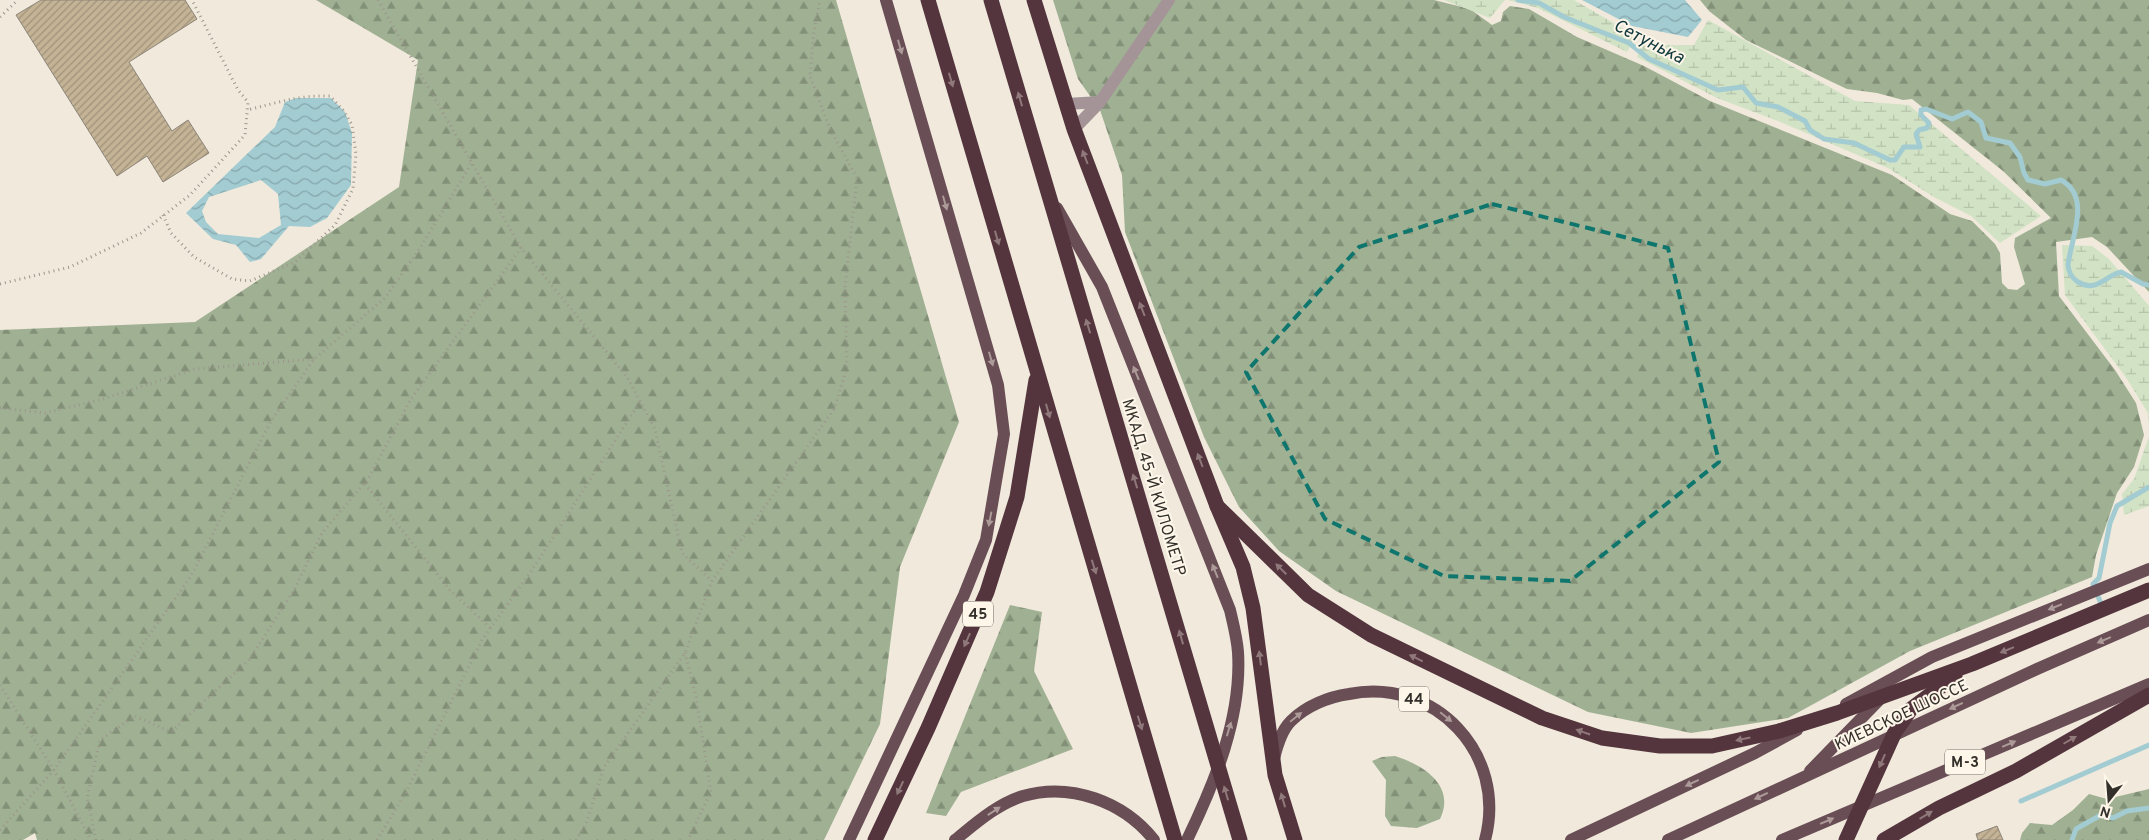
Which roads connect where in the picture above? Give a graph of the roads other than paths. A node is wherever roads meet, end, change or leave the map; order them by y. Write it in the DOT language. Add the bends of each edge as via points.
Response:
graph roads {
  1 [pos="886,0"];
  2 [pos="928,0"];
  3 [pos="991,0"];
  4 [pos="1034,0"];
  5 [pos="1169,0"];
  6 [pos="1100,102"];
  7 [pos="1066,104"];
  8 [pos="1074,129"];
  9 [pos="1048,192"];
  10 [pos="1037,374"];
  11 [pos="1217,506"];
  12 [pos="2149,569"];
  13 [pos="2149,590"];
  14 [pos="2149,620"];
  15 [pos="1972,664"];
  16 [pos="1906,672"];
  17 [pos="2149,684"];
  18 [pos="2149,695"];
  19 [pos="1274,759"];
  20 [pos="1805,776"];
  21 [pos="849,840"];
  22 [pos="875,840"];
  23 [pos="955,840"];
  24 [pos="1154,840"];
  25 [pos="1176,840"];
  26 [pos="1187,840"];
  27 [pos="1240,840"];
  28 [pos="1294,840"];
  29 [pos="1484,840"];
  30 [pos="1571,840"];
  31 [pos="1668,840"];
  32 [pos="1782,840"];
  33 [pos="1846,840"];
  34 [pos="1884,840"];
  1 -- 21 [label="main road, one-way" via="998,385 1004,434 986,540 964,595"];
  2 -- 10 [label="highway, one-way"];
  9 -- 3 [label="highway, МКАД, 45-Й КИЛОМЕТР, one-way"];
  4 -- 7 [label="highway"];
  5 -- 6 [label="lane"];
  6 -- 7 [label="lane"];
  6 -- 8 [label="lane"];
  7 -- 8 [label="highway"];
  11 -- 8 [label="highway, one-way"];
  26 -- 9 [label="main road, one-way" via="1210,793 1235,708 1238,652 1230,610 1102,287"];
  27 -- 9 [label="highway, МКАД, 45-Й КИЛОМЕТР, one-way"];
  10 -- 22 [label="highway, 45, one-way" via="1017,497 987,592"];
  10 -- 25 [label="highway, one-way"];
  15 -- 11 [label="highway, one-way" via="1780,731 1712,746 1660,746 1602,738 1542,718 1371,636 1308,595"];
  19 -- 11 [label="highway, one-way" via="1253,608 1243,567"];
  12 -- 16 [label="main road, one-way" via="1932,657"];
  13 -- 15 [label="highway, one-way"];
  14 -- 20 [label="main road, КИЕВСКОЕ ШОССЕ, one-way"];
  15 -- 33 [label="highway, one-way" via="1911,709 1895,732"];
  16 -- 20 [label="main road"];
  16 -- 30 [label="main road, one-way" via="1755,753"];
  32 -- 17 [label="main road, М-3, one-way"];
  34 -- 18 [label="highway, one-way" via="1939,808 2016,771"];
  28 -- 19 [label="highway, one-way"];
  19 -- 29 [label="main road, 44, one-way" via="1278,741 1290,722 1310,706 1365,690 1393,692 1421,701 1446,716 1465,734 1477,755 1486,781 1488,806"];
  20 -- 31 [label="main road, КИЕВСКОЕ ШОССЕ, one-way"];
  23 -- 24 [label="main road, one-way" via="1000,807 1044,792 1074,792 1099,800 1123,811"];
}
